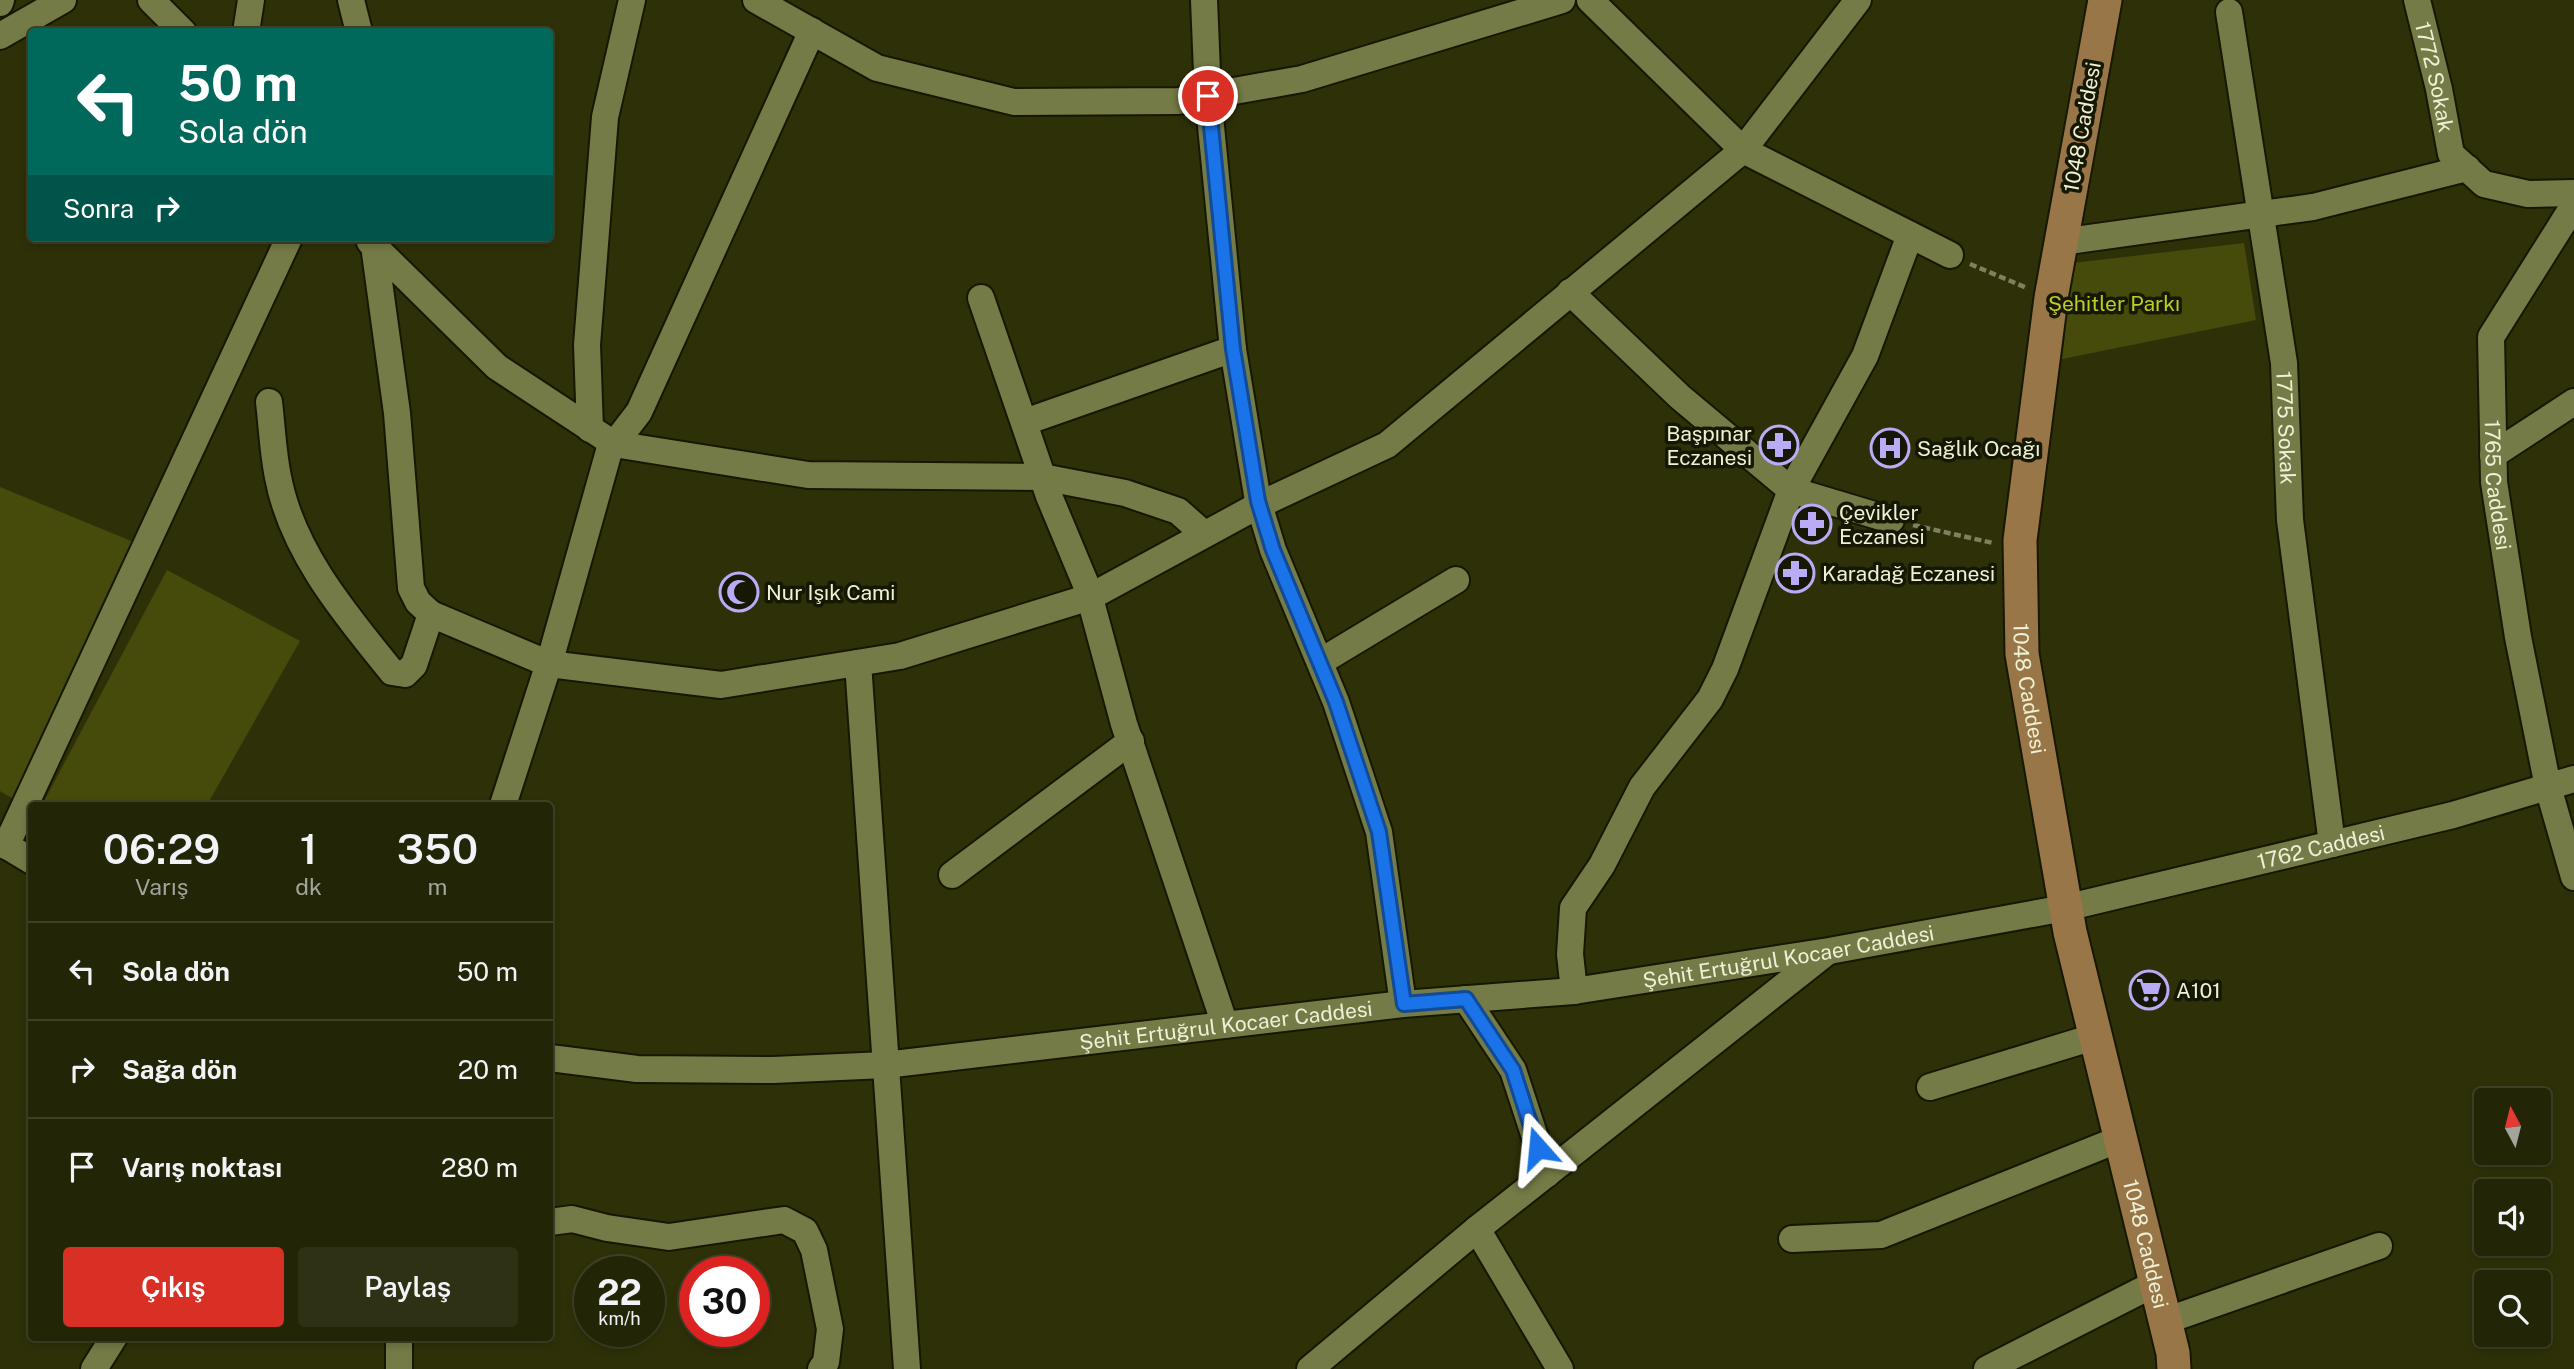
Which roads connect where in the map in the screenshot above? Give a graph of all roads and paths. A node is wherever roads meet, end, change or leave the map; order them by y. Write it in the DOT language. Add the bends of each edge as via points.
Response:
graph roads {
  1 [pos="63,0"];
  2 [pos="151,0"];
  3 [pos="251,0"];
  4 [pos="351,0"];
  5 [pos="632,0"];
  6 [pos="756,0"];
  7 [pos="1203,0"];
  8 [pos="1562,0"];
  9 [pos="1590,0"];
  10 [pos="1858,0"];
  11 [pos="2105,0"];
  12 [pos="2417,0"];
  13 [pos="2229,12"];
  14 [pos="803,17"];
  15 [pos="179,28"];
  16 [pos="247,28"];
  17 [pos="358,28"];
  18 [pos="0,36"];
  19 [pos="1208,96"];
  20 [pos="1743,150"];
  21 [pos="2459,161"];
  22 [pos="2574,193"];
  23 [pos="2574,205"];
  24 [pos="2260,214"];
  25 [pos="1910,235"];
  26 [pos="287,242"];
  27 [pos="371,242"];
  28 [pos="373,242"];
  29 [pos="2061,242"];
  30 [pos="1950,255"];
  31 [pos="1570,292"];
  32 [pos="981,298"];
  33 [pos="2051,298"];
  34 [pos="1233,349"];
  35 [pos="2571,401"];
  36 [pos="269,402"];
  37 [pos="1025,422"];
  38 [pos="590,429"];
  39 [pos="614,444"];
  40 [pos="2493,455"];
  41 [pos="1042,477"];
  42 [pos="1791,489"];
  43 [pos="1259,505"];
  44 [pos="1891,520"];
  45 [pos="1205,534"];
  46 [pos="2020,549"];
  47 [pos="1456,580"];
  48 [pos="1090,597"];
  49 [pos="431,614"];
  50 [pos="1320,662"];
  51 [pos="858,663"];
  52 [pos="549,664"];
  53 [pos="1131,741"];
  54 [pos="2574,779"];
  55 [pos="2548,787"];
  56 [pos="504,802"];
  57 [pos="3,844"];
  58 [pos="2332,844"];
  59 [pos="28,859"];
  60 [pos="953,875"];
  61 [pos="2574,877"];
  62 [pos="2065,908"];
  63 [pos="1829,951"];
  64 [pos="1574,991"];
  65 [pos="1466,999"];
  66 [pos="1404,1004"];
  67 [pos="1226,1026"];
  68 [pos="2097,1036"];
  69 [pos="553,1058"];
  70 [pos="885,1065"];
  71 [pos="1930,1087"];
  72 [pos="2122,1138"];
  73 [pos="1547,1174"];
  74 [pos="553,1222"];
  75 [pos="1477,1229"];
  76 [pos="1792,1239"];
  77 [pos="2379,1246"];
  78 [pos="2156,1283"];
  79 [pos="2165,1321"];
  80 [pos="112,1341"];
  81 [pos="399,1341"];
  82 [pos="1316,1367"];
  83 [pos="94,1369"];
  84 [pos="400,1369"];
  85 [pos="821,1369"];
  86 [pos="907,1369"];
  87 [pos="1560,1369"];
  88 [pos="1987,1369"];
  89 [pos="2174,1369"];
  1 -- 18 [label="street"];
  2 -- 15 [label="street"];
  3 -- 16 [label="street"];
  4 -- 17 [label="street"];
  5 -- 38 [label="street" via="605,117 587,345"];
  6 -- 14 [label="street"];
  7 -- 19 [label="street"];
  8 -- 19 [label="street" via="1303,79"];
  9 -- 20 [label="street"];
  10 -- 20 [label="street"];
  11 -- 29 [label="main road, 1048 Caddesi"];
  12 -- 21 [label="street, 1772 Sokak"];
  13 -- 24 [label="street, 1775 Sokak"];
  14 -- 19 [label="street" via="877,68 1014,102 1178,101"];
  14 -- 39 [label="street" via="639,412"];
  19 -- 34 [label="street"];
  20 -- 25 [label="street"];
  20 -- 31 [label="street"];
  21 -- 22 [label="street" via="2484,184 2528,194"];
  21 -- 24 [label="street" via="2313,207"];
  23 -- 40 [label="street, 1765 Caddesi" via="2491,337"];
  24 -- 29 [label="street"];
  24 -- 58 [label="street, 1775 Sokak" via="2284,362 2290,520"];
  25 -- 30 [label="street"];
  25 -- 42 [label="street" via="1865,356"];
  26 -- 57 [label="street"];
  27 -- 49 [label="street" via="397,413 411,588"];
  28 -- 38 [label="street" via="497,367"];
  29 -- 33 [label="main road, 1048 Caddesi"];
  30 -- 33 [label="path"];
  31 -- 42 [label="street" via="1680,397"];
  31 -- 43 [label="street" via="1387,445"];
  32 -- 37 [label="street"];
  33 -- 46 [label="main road, 1048 Caddesi"];
  34 -- 37 [label="street"];
  34 -- 43 [label="street"];
  35 -- 40 [label="street"];
  36 -- 49 [label="street" via="278,480 299,538 335,601 391,673 405,674 414,665"];
  37 -- 41 [label="street"];
  38 -- 39 [label="street"];
  39 -- 41 [label="street" via="808,475"];
  39 -- 52 [label="street"];
  40 -- 55 [label="street, 1765 Caddesi" via="2518,637"];
  41 -- 45 [label="street" via="1125,493 1178,511"];
  41 -- 48 [label="street"];
  42 -- 44 [label="street"];
  42 -- 64 [label="street" via="1726,669 1710,699 1642,786 1602,864 1573,908 1570,954"];
  43 -- 45 [label="street"];
  43 -- 50 [label="street"];
  44 -- 46 [label="path"];
  45 -- 48 [label="street"];
  46 -- 62 [label="main road, 1048 Caddesi" via="2022,654"];
  47 -- 50 [label="street"];
  48 -- 51 [label="street" via="901,656"];
  48 -- 53 [label="street"];
  49 -- 52 [label="street"];
  50 -- 66 [label="street" via="1379,832"];
  51 -- 52 [label="street" via="721,685"];
  51 -- 70 [label="street"];
  52 -- 56 [label="street"];
  53 -- 60 [label="street"];
  53 -- 67 [label="street"];
  54 -- 55 [label="street, 1762 Caddesi"];
  55 -- 58 [label="street, 1762 Caddesi"];
  55 -- 61 [label="street, 1765 Caddesi"];
  57 -- 59 [label="street"];
  58 -- 62 [label="street, 1762 Caddesi"];
  62 -- 63 [label="street, Şehit Ertuğrul Kocaer Caddesi"];
  62 -- 68 [label="main road, 1048 Caddesi"];
  63 -- 64 [label="street, Şehit Ertuğrul Kocaer Caddesi"];
  63 -- 73 [label="street"];
  64 -- 65 [label="street, Şehit Ertuğrul Kocaer Caddesi"];
  65 -- 66 [label="street, Şehit Ertuğrul Kocaer Caddesi"];
  65 -- 73 [label="street" via="1513,1070"];
  66 -- 67 [label="street, Şehit Ertuğrul Kocaer Caddesi"];
  67 -- 70 [label="street, Şehit Ertuğrul Kocaer Caddesi"];
  68 -- 71 [label="street"];
  68 -- 72 [label="main road, 1048 Caddesi"];
  69 -- 70 [label="street, Şehit Ertuğrul Kocaer Caddesi" via="637,1069"];
  70 -- 86 [label="street"];
  72 -- 76 [label="street" via="1881,1235"];
  72 -- 78 [label="main road, 1048 Caddesi"];
  73 -- 75 [label="street"];
  74 -- 85 [label="street" via="572,1219 669,1237 784,1220 805,1231 814,1250 830,1329"];
  75 -- 82 [label="street"];
  75 -- 87 [label="street"];
  77 -- 79 [label="street"];
  78 -- 79 [label="main road, 1048 Caddesi"];
  78 -- 88 [label="street"];
  79 -- 89 [label="main road, 1048 Caddesi"];
  80 -- 83 [label="street"];
  81 -- 84 [label="street"];
}
